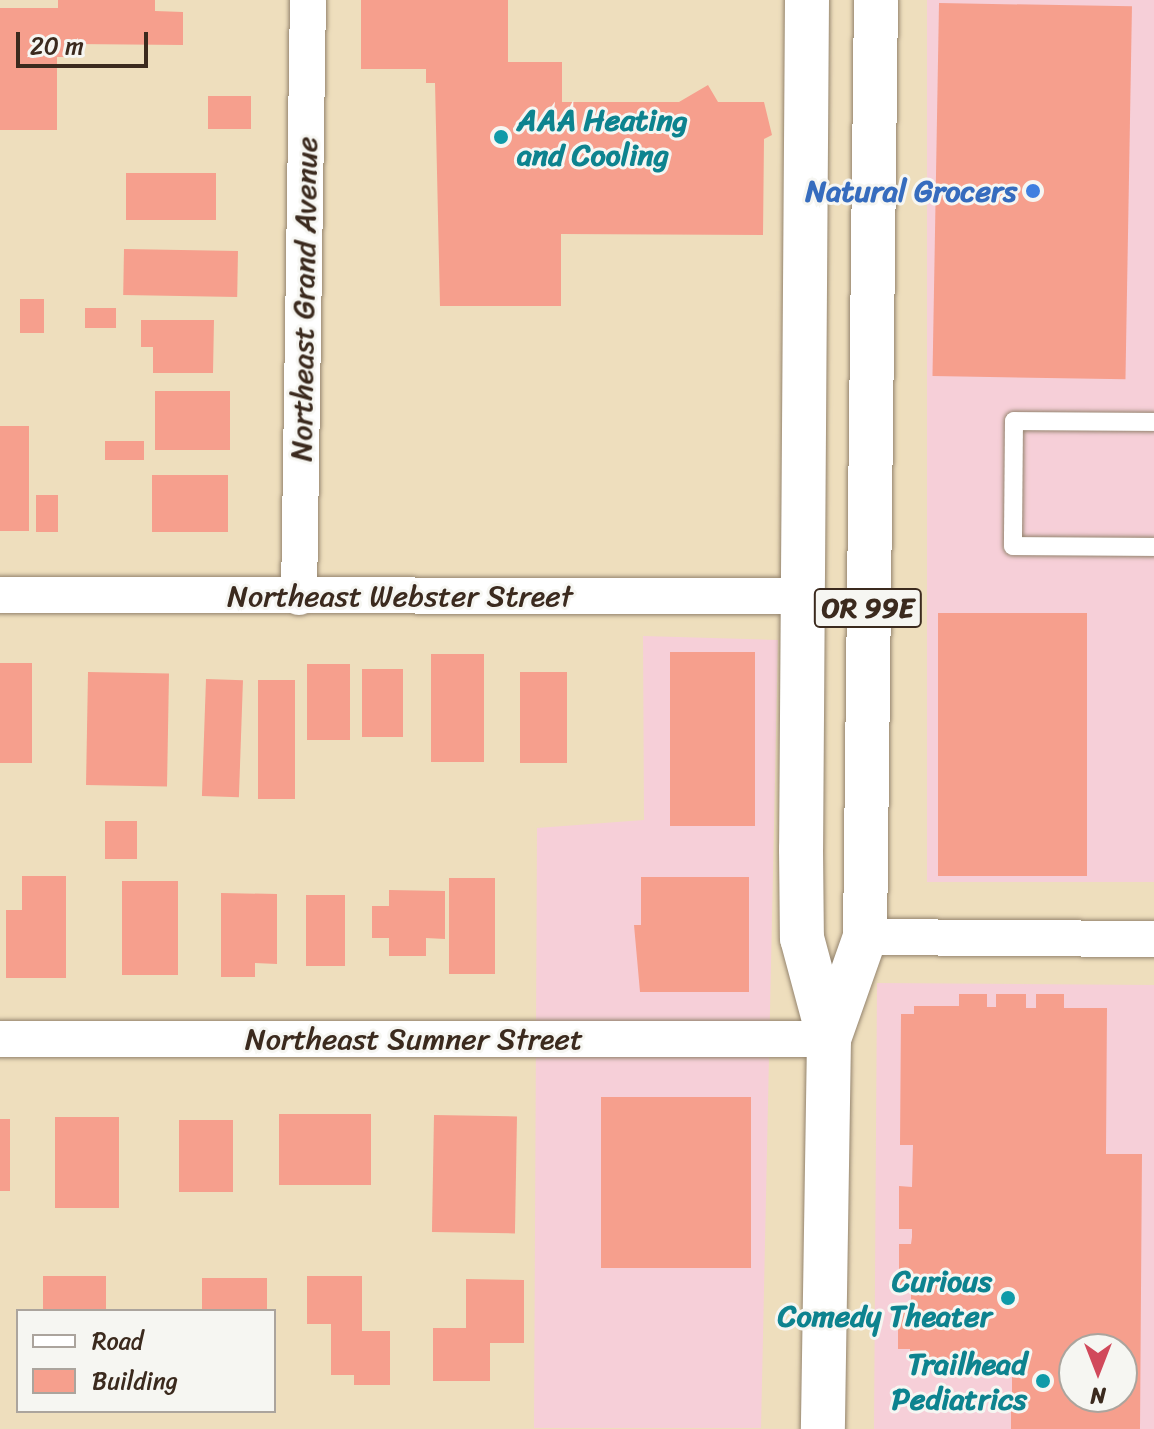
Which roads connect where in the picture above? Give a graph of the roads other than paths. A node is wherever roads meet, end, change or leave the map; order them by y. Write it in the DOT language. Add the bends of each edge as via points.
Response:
graph roads {
  1 [pos="308,0"];
  2 [pos="807,0"];
  3 [pos="876,0"];
  4 [pos="1154,422"];
  5 [pos="1154,547"];
  6 [pos="0,595"];
  7 [pos="800,596"];
  8 [pos="299,597"];
  9 [pos="865,937"];
  10 [pos="1154,939"];
  11 [pos="0,1039"];
  12 [pos="829,1039"];
  13 [pos="823,1429"];
  1 -- 8 [label="street, Northeast Grand Avenue"];
  2 -- 7 [label="main road, OR 99E"];
  3 -- 9 [label="main road, OR 99E"];
  4 -- 5 [label="lane" via="1014,421 1013,546"];
  6 -- 8 [label="street, Northeast Webster Street"];
  7 -- 8 [label="street, Northeast Webster Street"];
  7 -- 12 [label="main road, OR 99E" via="802,938"];
  9 -- 10 [label="street"];
  9 -- 12 [label="main road, OR 99E"];
  11 -- 12 [label="street, Northeast Sumner Street"];
  12 -- 13 [label="main road, OR 99E"];
}
